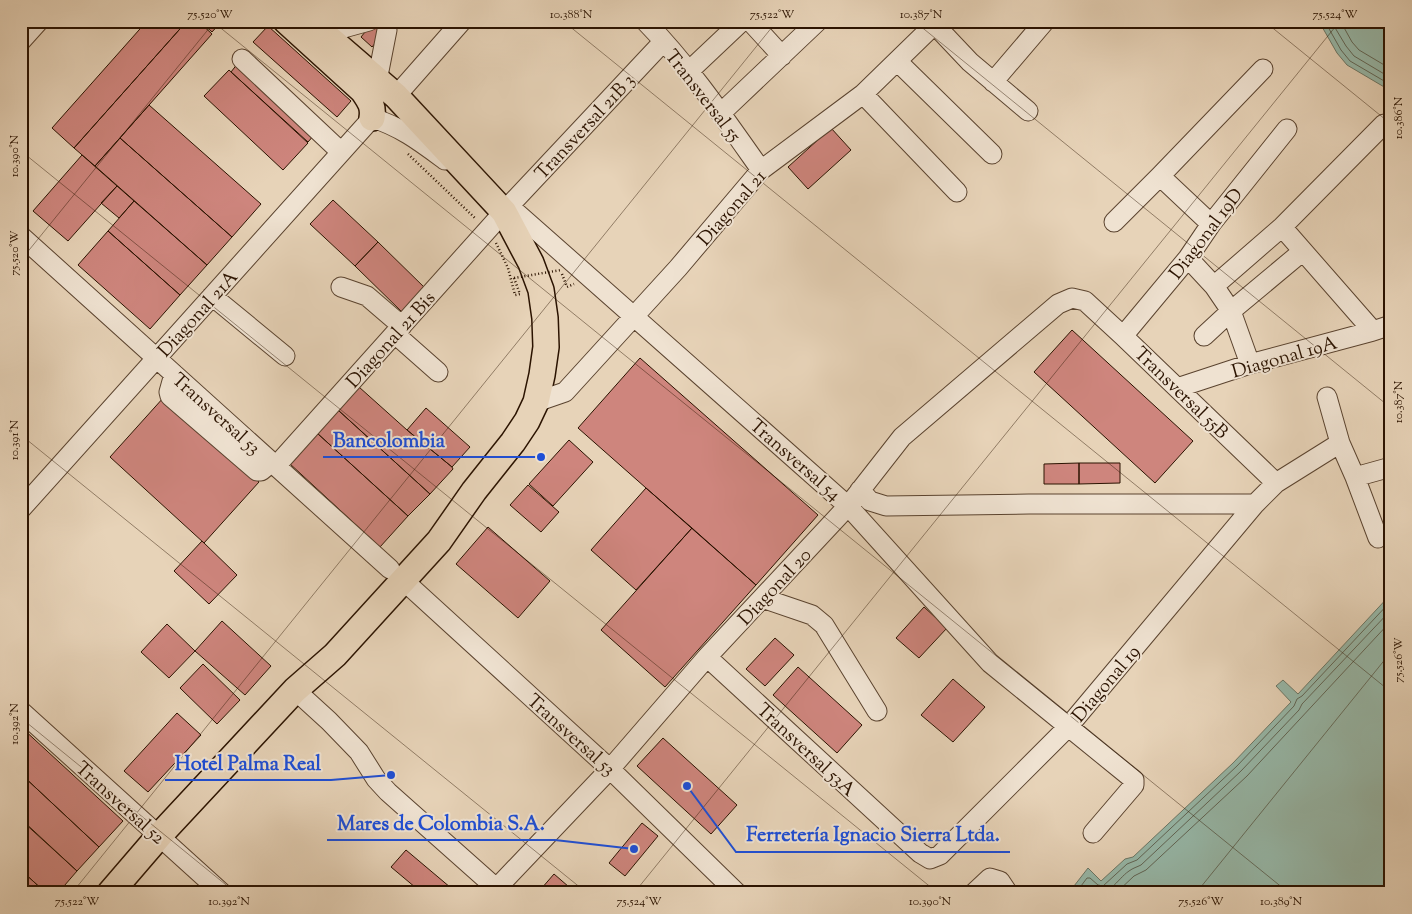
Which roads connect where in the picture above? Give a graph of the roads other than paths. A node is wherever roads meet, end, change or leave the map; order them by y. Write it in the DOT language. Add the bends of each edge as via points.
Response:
graph roads {
  1 [pos="39,21"];
  2 [pos="286,21"];
  3 [pos="369,21"];
  4 [pos="462,21"];
  5 [pos="742,21"];
  6 [pos="750,21"];
  7 [pos="818,21"];
  8 [pos="1044,21"];
  9 [pos="936,23"];
  10 [pos="315,27"];
  11 [pos="655,28"];
  12 [pos="387,30"];
  13 [pos="21,41"];
  14 [pos="782,56"];
  15 [pos="242,59"];
  16 [pos="897,60"];
  17 [pos="1263,69"];
  18 [pos="688,72"];
  19 [pos="377,81"];
  20 [pos="993,82"];
  21 [pos="862,94"];
  22 [pos="396,96"];
  23 [pos="1028,111"];
  24 [pos="721,113"];
  25 [pos="372,118"];
  26 [pos="1384,124"];
  27 [pos="1286,130"];
  28 [pos="341,152"];
  29 [pos="992,154"];
  30 [pos="761,170"];
  31 [pos="1160,176"];
  32 [pos="484,190"];
  33 [pos="957,192"];
  34 [pos="506,209"];
  35 [pos="1114,222"];
  36 [pos="1211,224"];
  37 [pos="1282,227"];
  38 [pos="21,236"];
  39 [pos="1303,251"];
  40 [pos="1188,258"];
  41 [pos="1214,286"];
  42 [pos="341,287"];
  43 [pos="212,296"];
  44 [pos="1072,298"];
  45 [pos="1232,311"];
  46 [pos="633,316"];
  47 [pos="1382,328"];
  48 [pos="398,330"];
  49 [pos="1124,336"];
  50 [pos="1204,336"];
  51 [pos="285,356"];
  52 [pos="156,358"];
  53 [pos="1250,364"];
  54 [pos="438,372"];
  55 [pos="1177,388"];
  56 [pos="1327,398"];
  57 [pos="536,402"];
  58 [pos="1340,443"];
  59 [pos="274,464"];
  60 [pos="1391,467"];
  61 [pos="1356,477"];
  62 [pos="860,490"];
  63 [pos="1266,493"];
  64 [pos="848,506"];
  65 [pos="21,509"];
  66 [pos="1378,538"];
  67 [pos="396,575"];
  68 [pos="762,598"];
  69 [pos="707,657"];
  70 [pos="295,690"];
  71 [pos="21,711"];
  72 [pos="877,711"];
  73 [pos="1068,727"];
  74 [pos="610,769"];
  75 [pos="1093,834"];
  76 [pos="159,836"];
  77 [pos="930,859"];
  78 [pos="494,890"];
  79 [pos="110,893"];
  80 [pos="222,893"];
  81 [pos="736,893"];
  82 [pos="974,893"];
  83 [pos="1008,893"];
  1 -- 13 [label="street"];
  2 -- 25 [label="main road" via="363,91 372,103"];
  3 -- 10 [label="street"];
  4 -- 22 [label="street"];
  5 -- 18 [label="street"];
  6 -- 14 [label="street"];
  7 -- 14 [label="street"];
  8 -- 20 [label="street"];
  9 -- 16 [label="street, Diagonal 21"];
  9 -- 20 [label="street" via="970,62"];
  10 -- 19 [label="main road"];
  11 -- 18 [label="street, Transversal 55"];
  11 -- 34 [label="street, Transversal 21B 3"];
  12 -- 19 [label="street"];
  14 -- 24 [label="street"];
  15 -- 28 [label="street"];
  16 -- 21 [label="street, Diagonal 21"];
  16 -- 29 [label="street"];
  17 -- 31 [label="street"];
  18 -- 24 [label="street, Transversal 55"];
  19 -- 22 [label="main road"];
  20 -- 23 [label="street"];
  21 -- 30 [label="street, Diagonal 21"];
  21 -- 33 [label="street"];
  22 -- 32 [label="main road"];
  24 -- 30 [label="street, Transversal 55"];
  25 -- 28 [label="street, Diagonal 21A"];
  25 -- 32 [label="street" via="412,135"];
  26 -- 37 [label="street"];
  27 -- 36 [label="street, Diagonal 19D"];
  28 -- 43 [label="street, Diagonal 21A"];
  30 -- 46 [label="street, Diagonal 21"];
  31 -- 35 [label="street"];
  31 -- 36 [label="street"];
  32 -- 34 [label="main road"];
  34 -- 46 [label="street, Transversal 54"];
  34 -- 48 [label="street, Diagonal 21 Bis"];
  34 -- 57 [label="main road" via="541,290 546,347"];
  36 -- 40 [label="street, Diagonal 19D"];
  37 -- 39 [label="street"];
  37 -- 41 [label="street"];
  38 -- 52 [label="street, Transversal 53"];
  39 -- 45 [label="street"];
  39 -- 47 [label="street"];
  40 -- 41 [label="street"];
  40 -- 49 [label="street, Diagonal 19D"];
  41 -- 45 [label="street"];
  42 -- 48 [label="street" via="367,296"];
  43 -- 51 [label="street"];
  43 -- 52 [label="street, Diagonal 21A"];
  44 -- 49 [label="street, Transversal 55B" via="1085,301"];
  44 -- 62 [label="street, Diagonal 20" via="1058,304 902,437"];
  45 -- 50 [label="street"];
  45 -- 53 [label="street"];
  46 -- 57 [label="street, Diagonal 21" via="565,392"];
  46 -- 64 [label="street, Transversal 54"];
  47 -- 53 [label="street, Diagonal 19A"];
  48 -- 54 [label="street" via="402,339"];
  48 -- 59 [label="street, Diagonal 21 Bis"];
  49 -- 55 [label="street, Transversal 55B"];
  52 -- 59 [label="street, Transversal 53"];
  52 -- 65 [label="street, Diagonal 21A"];
  53 -- 55 [label="street, Diagonal 19A"];
  55 -- 63 [label="street, Transversal 55B"];
  56 -- 58 [label="street"];
  57 -- 67 [label="main road" via="518,435 474,491 430,528"];
  58 -- 61 [label="street"];
  58 -- 63 [label="street, Diagonal 19"];
  59 -- 67 [label="street, Transversal 53"];
  60 -- 61 [label="street"];
  61 -- 66 [label="street"];
  62 -- 63 [label="street" via="870,501 886,506 1029,504"];
  62 -- 64 [label="street, Diagonal 20"];
  63 -- 73 [label="street, Diagonal 19"];
  64 -- 68 [label="street, Diagonal 20"];
  64 -- 73 [label="street, Transversal 54" via="990,663"];
  67 -- 70 [label="main road" via="325,642"];
  67 -- 74 [label="street, Transversal 53"];
  68 -- 69 [label="street, Diagonal 20"];
  68 -- 72 [label="street" via="812,615 824,626"];
  69 -- 74 [label="street, Diagonal 20"];
  69 -- 77 [label="street, Transversal 53A" via="920,854"];
  70 -- 76 [label="main road"];
  70 -- 78 [label="street" via="359,752 388,792"];
  71 -- 76 [label="street, Transversal 52"];
  73 -- 75 [label="street, Transversal 54" via="1134,780"];
  73 -- 77 [label="street, Diagonal 19" via="940,855"];
  74 -- 78 [label="street, Diagonal 20"];
  74 -- 81 [label="street, Transversal 53"];
  76 -- 79 [label="main road"];
  76 -- 80 [label="street, Transversal 52"];
  82 -- 83 [label="street" via="990,878 1000,881"];
}
